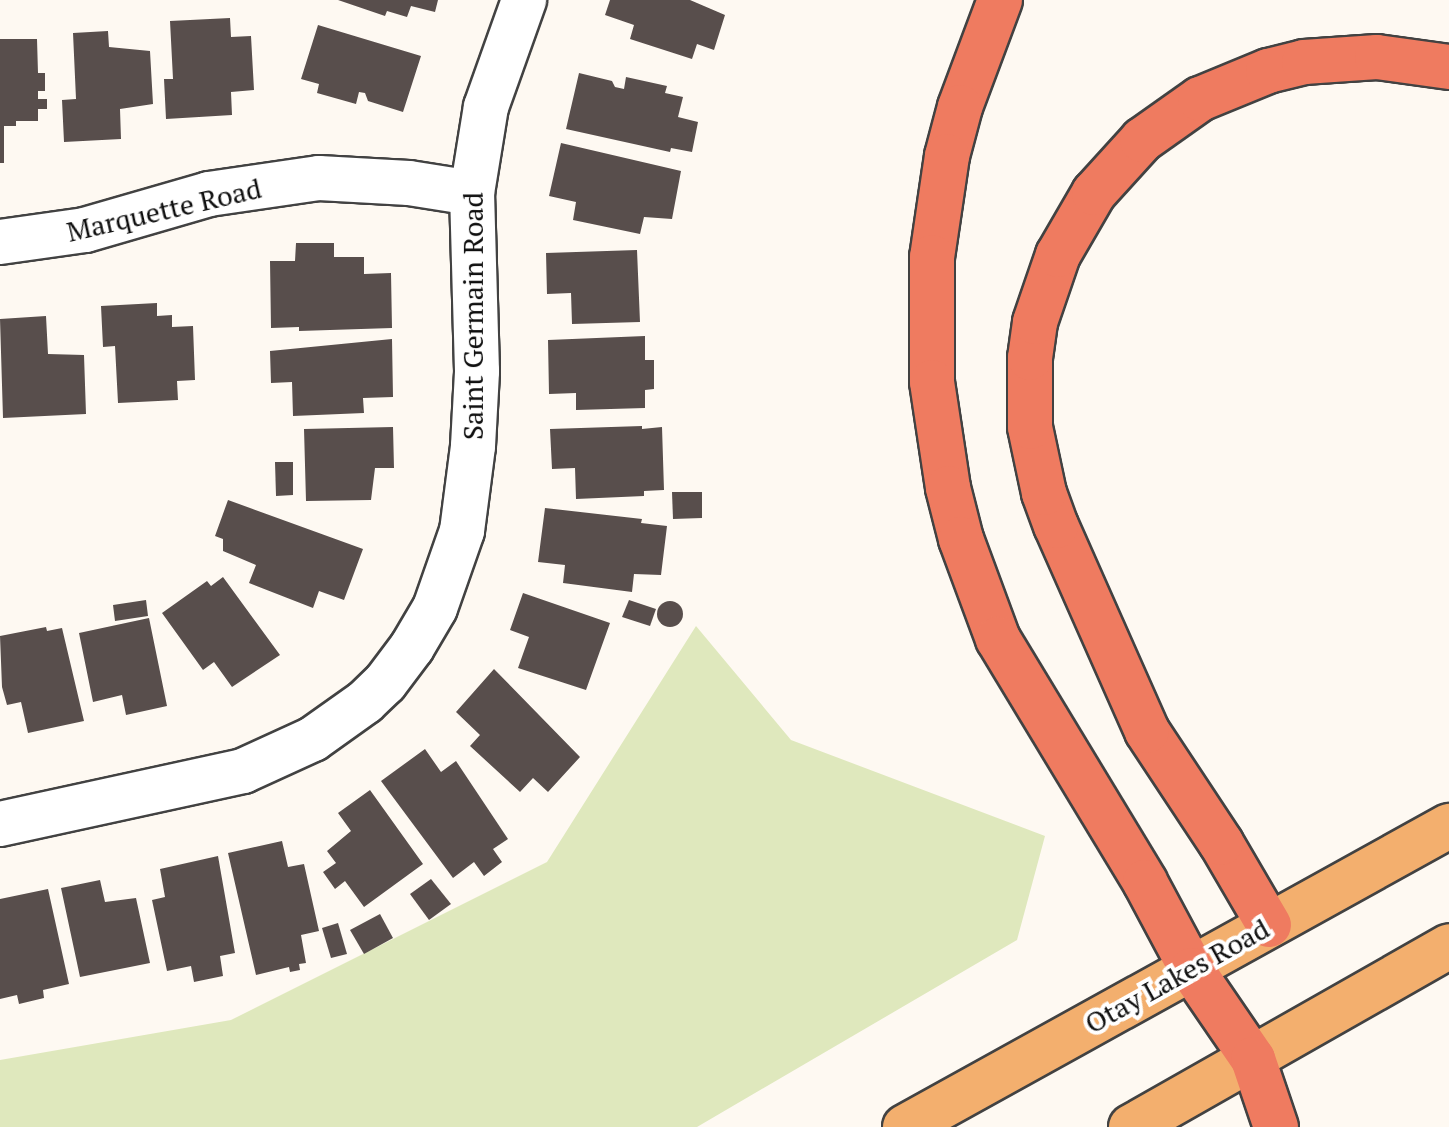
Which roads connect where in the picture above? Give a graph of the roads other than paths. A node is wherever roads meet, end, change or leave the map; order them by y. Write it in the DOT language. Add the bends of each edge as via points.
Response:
graph roads {
  1 [pos="524,0"];
  2 [pos="1000,0"];
  3 [pos="1449,67"];
  4 [pos="472,193"];
  5 [pos="0,242"];
  6 [pos="0,824"];
  7 [pos="1449,826"];
  8 [pos="1269,925"];
  9 [pos="1449,946"];
  10 [pos="1192,970"];
  11 [pos="1253,1059"];
  12 [pos="905,1127"];
  13 [pos="1131,1127"];
  14 [pos="1276,1127"];
  1 -- 4 [label="street, Saint Germain Road" via="486,107"];
  2 -- 10 [label="highway" via="960,107 932,257 932,382 948,488 998,639"];
  3 -- 8 [label="highway" via="1377,57 1304,62 1200,99 1142,140 1094,193 1058,255 1035,322 1030,427 1056,526 1147,731"];
  4 -- 5 [label="street, Marquette Road" via="319,178 209,194 85,230"];
  4 -- 6 [label="street, Saint Germain Road" via="477,371 466,502 443,588 412,647 365,702 313,739 243,771"];
  7 -- 8 [label="main road, Otay Lakes Road"];
  8 -- 10 [label="main road, Otay Lakes Road"];
  9 -- 11 [label="main road"];
  10 -- 11 [label="highway"];
  10 -- 12 [label="main road, Otay Lakes Road"];
  11 -- 13 [label="main road"];
  11 -- 14 [label="highway"];
}
